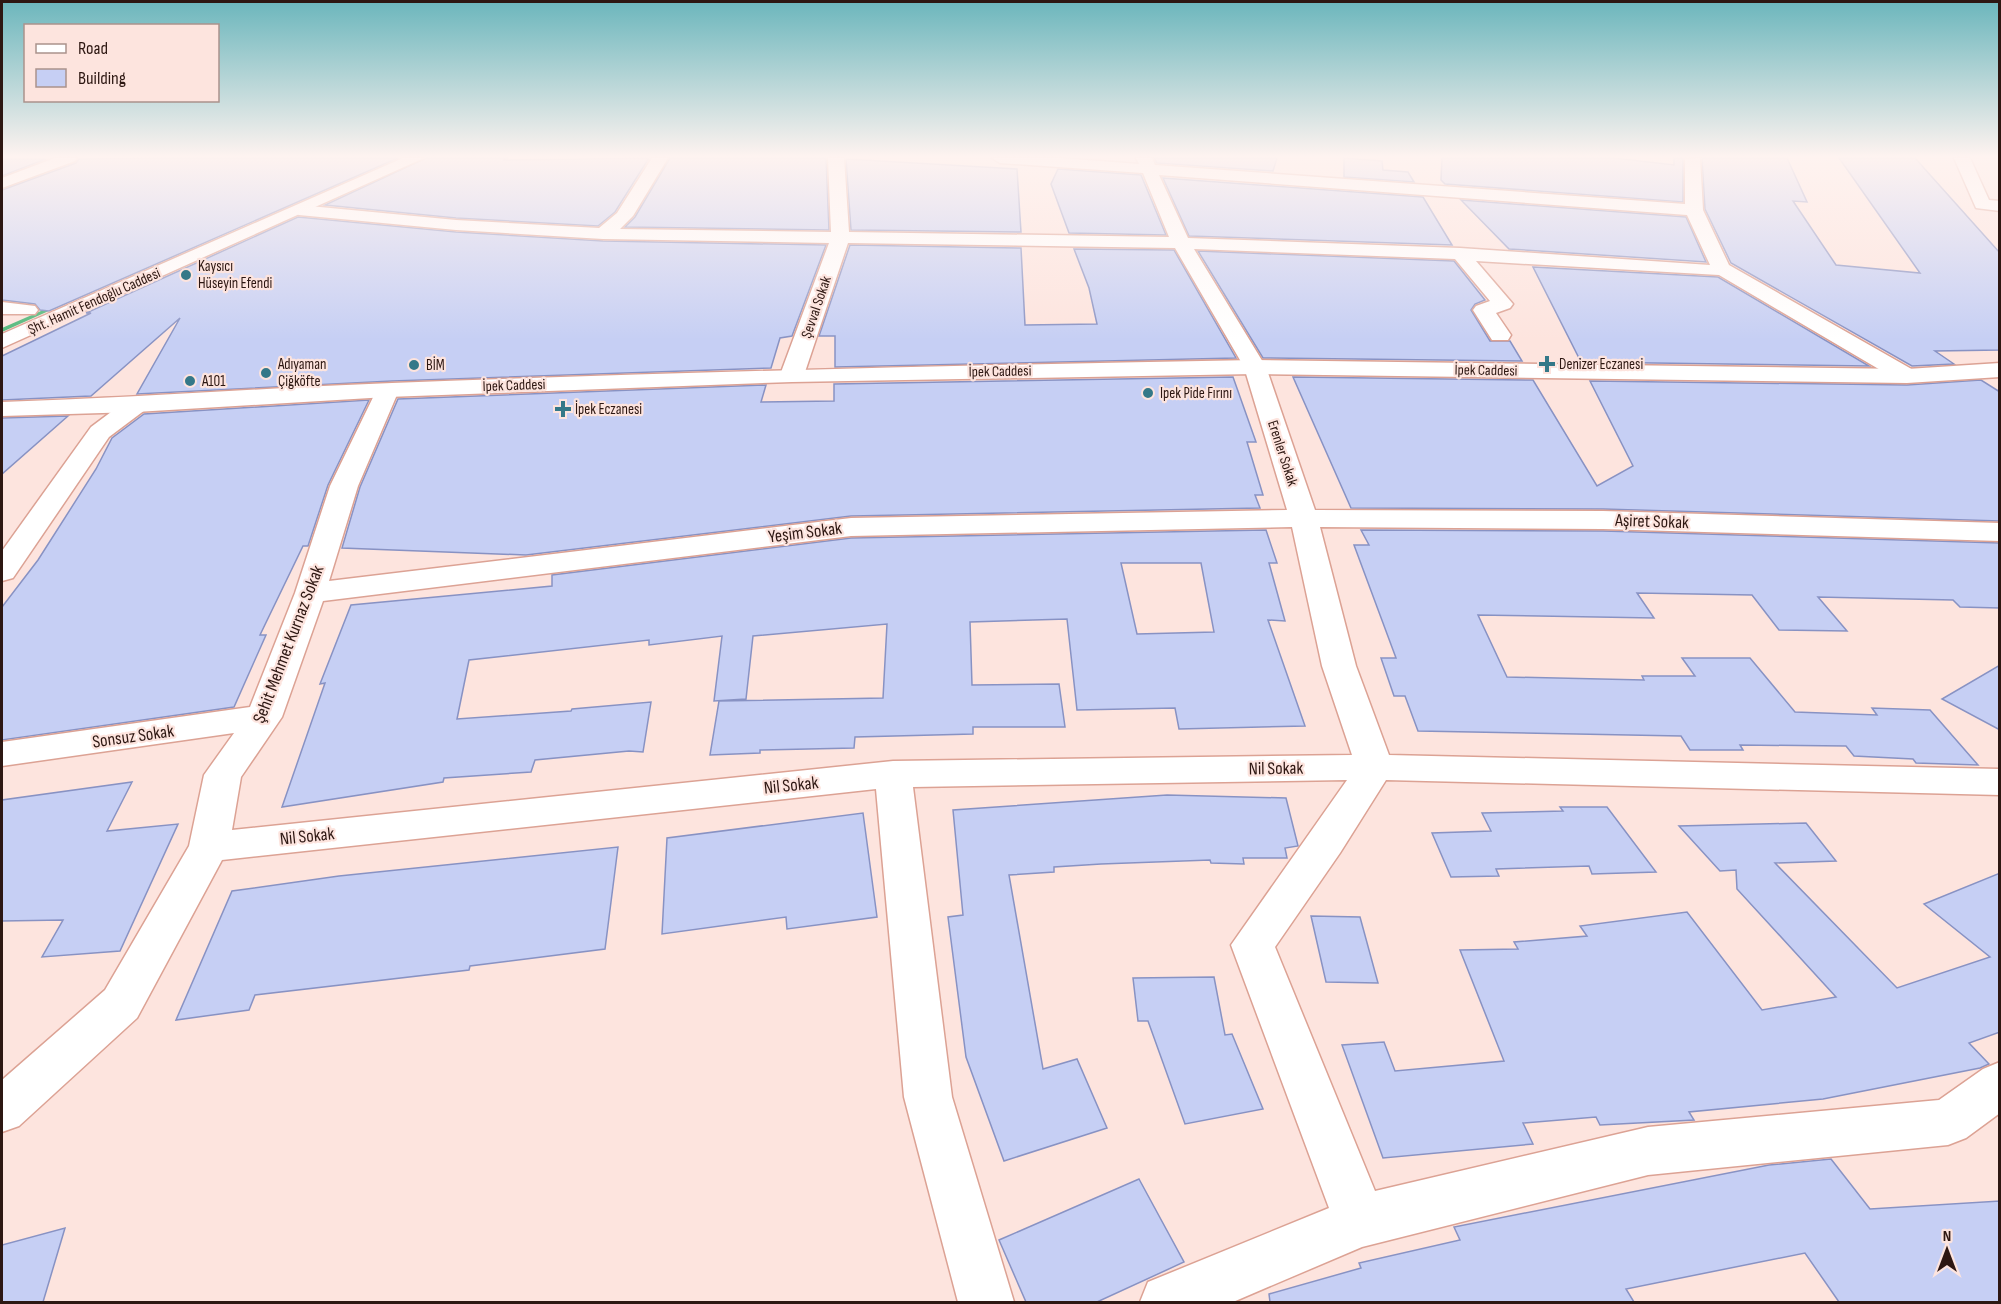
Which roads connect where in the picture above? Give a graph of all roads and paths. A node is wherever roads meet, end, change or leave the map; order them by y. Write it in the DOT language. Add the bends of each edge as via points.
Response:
graph roads {
  1 [pos="238,219"];
  2 [pos="279,219"];
  3 [pos="392,219"];
  4 [pos="621,219"];
  5 [pos="839,219"];
  6 [pos="1170,219"];
  7 [pos="1698,219"];
  8 [pos="603,234"];
  9 [pos="840,239"];
  10 [pos="1181,243"];
  11 [pos="1460,254"];
  12 [pos="1721,268"];
  13 [pos="94,281"];
  14 [pos="50,300"];
  15 [pos="2,308"];
  16 [pos="28,310"];
  17 [pos="2,321"];
  18 [pos="1500,335"];
  19 [pos="2,342"];
  20 [pos="1255,367"];
  21 [pos="2000,370"];
  22 [pos="792,375"];
  23 [pos="1906,376"];
  24 [pos="387,390"];
  25 [pos="136,405"];
  26 [pos="2,409"];
  27 [pos="1304,518"];
  28 [pos="2000,532"];
  29 [pos="2,572"];
  30 [pos="310,593"];
  31 [pos="264,717"];
  32 [pos="2,754"];
  33 [pos="1375,767"];
  34 [pos="893,774"];
  35 [pos="2000,782"];
  36 [pos="209,847"];
  37 [pos="2000,1084"];
  38 [pos="2,1110"];
  39 [pos="1360,1221"];
  40 [pos="986,1302"];
  41 [pos="1168,1302"];
  1 -- 13 [label="street, Şht. Hamit Fendoğlu Caddesi"];
  2 -- 19 [label="street, Şht. Hamit Fendoğlu Caddesi"];
  3 -- 8 [label="street"];
  4 -- 8 [label="street"];
  5 -- 9 [label="street"];
  6 -- 10 [label="street, Erenler Sokak"];
  7 -- 12 [label="street"];
  8 -- 9 [label="street"];
  9 -- 10 [label="street"];
  9 -- 22 [label="street, Şevval Sokak"];
  10 -- 11 [label="street"];
  10 -- 20 [label="street, Erenler Sokak"];
  11 -- 12 [label="street" via="1713,271"];
  11 -- 18 [label="street" via="1503,304 1483,310"];
  12 -- 23 [label="street"];
  14 -- 16 [label="street, Şht. Hamit Fendoğlu Caddesi"];
  15 -- 16 [label="street"];
  16 -- 17 [label="street, Şht. Hamit Fendoğlu Caddesi"];
  20 -- 22 [label="street, İpek Caddesi"];
  20 -- 23 [label="street, İpek Caddesi"];
  20 -- 27 [label="street, Erenler Sokak"];
  21 -- 23 [label="street, İpek Caddesi"];
  22 -- 24 [label="street, İpek Caddesi"];
  24 -- 25 [label="street, İpek Caddesi"];
  24 -- 30 [label="street, Şehit Mehmet Kurnaz Sokak" via="344,486"];
  25 -- 26 [label="street, İpek Caddesi"];
  25 -- 29 [label="street" via="100,432"];
  27 -- 28 [label="street, Aşiret Sokak" via="1603,519"];
  27 -- 30 [label="street, Yeşim Sokak" via="851,527"];
  27 -- 33 [label="street, Erenler Sokak" via="1339,666"];
  30 -- 31 [label="street, Şehit Mehmet Kurnaz Sokak"];
  31 -- 32 [label="street, Sonsuz Sokak"];
  31 -- 36 [label="street, Şehit Mehmet Kurnaz Sokak" via="223,776"];
  33 -- 34 [label="street, Nil Sokak"];
  33 -- 35 [label="street, Nil Sokak"];
  33 -- 39 [label="street" via="1253,945"];
  34 -- 36 [label="street, Nil Sokak"];
  34 -- 40 [label="street" via="928,1097"];
  36 -- 38 [label="street, Şehit Mehmet Kurnaz Sokak" via="121,1004"];
  37 -- 39 [label="street" via="1948,1122 1648,1151"];
  39 -- 41 [label="street"];
}
